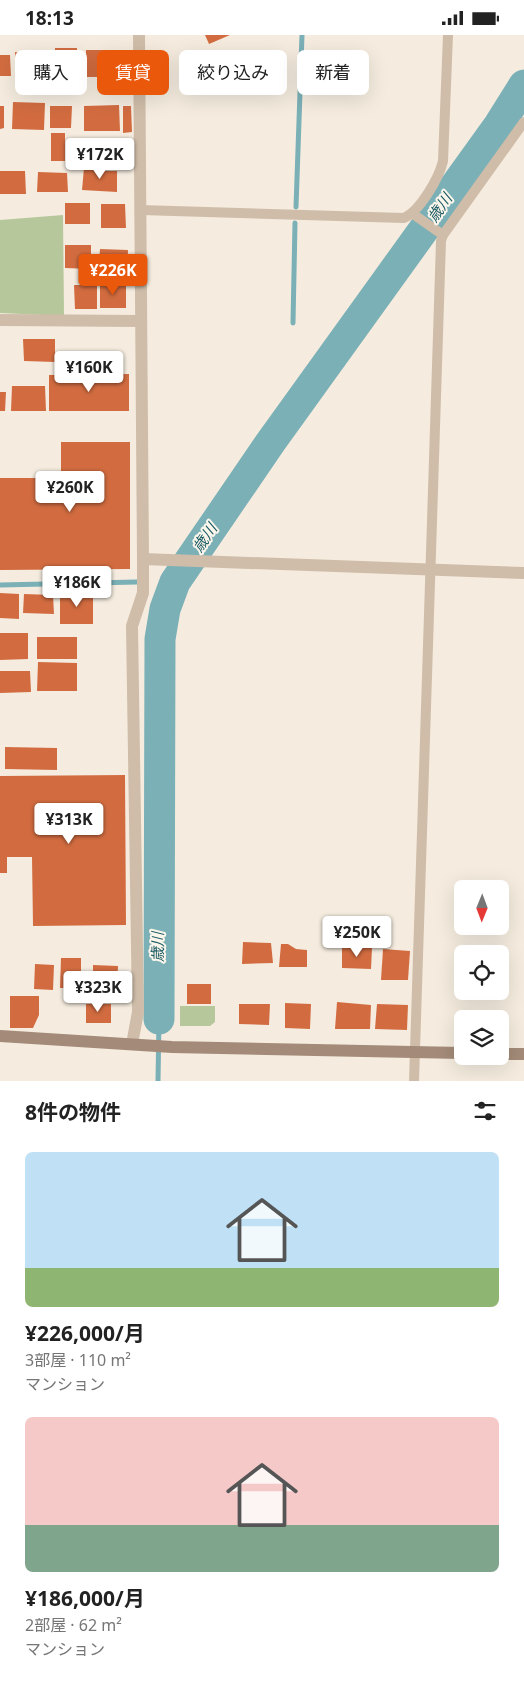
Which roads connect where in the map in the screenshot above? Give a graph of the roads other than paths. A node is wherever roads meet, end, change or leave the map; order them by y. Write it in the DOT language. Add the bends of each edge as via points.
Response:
graph roads {
  1 [pos="139,35"];
  2 [pos="448,35"];
  3 [pos="524,122"];
  4 [pos="140,210"];
  5 [pos="416,216"];
  6 [pos="438,232"];
  7 [pos="0,320"];
  8 [pos="140,321"];
  9 [pos="143,559"];
  10 [pos="431,570"];
  11 [pos="524,573"];
  12 [pos="0,1036"];
  13 [pos="132,1044"];
  14 [pos="415,1051"];
  15 [pos="454,1053"];
  16 [pos="509,1054"];
  17 [pos="524,1054"];
  18 [pos="414,1081"];
  1 -- 4 [label="street"];
  2 -- 5 [label="lane" via="443,161 440,173"];
  3 -- 6 [label="lane"];
  4 -- 5 [label="lane"];
  4 -- 8 [label="street"];
  5 -- 6 [label="lane"];
  6 -- 10 [label="lane" via="441,241"];
  7 -- 8 [label="street"];
  8 -- 9 [label="street"];
  9 -- 10 [label="street"];
  9 -- 13 [label="street" via="143,593 132,626 138,1012"];
  10 -- 11 [label="street"];
  10 -- 14 [label="lane"];
  12 -- 13 [label="street"];
  13 -- 14 [label="street"];
  14 -- 15 [label="street"];
  14 -- 18 [label="lane"];
  16 -- 17 [label="street"];
}
